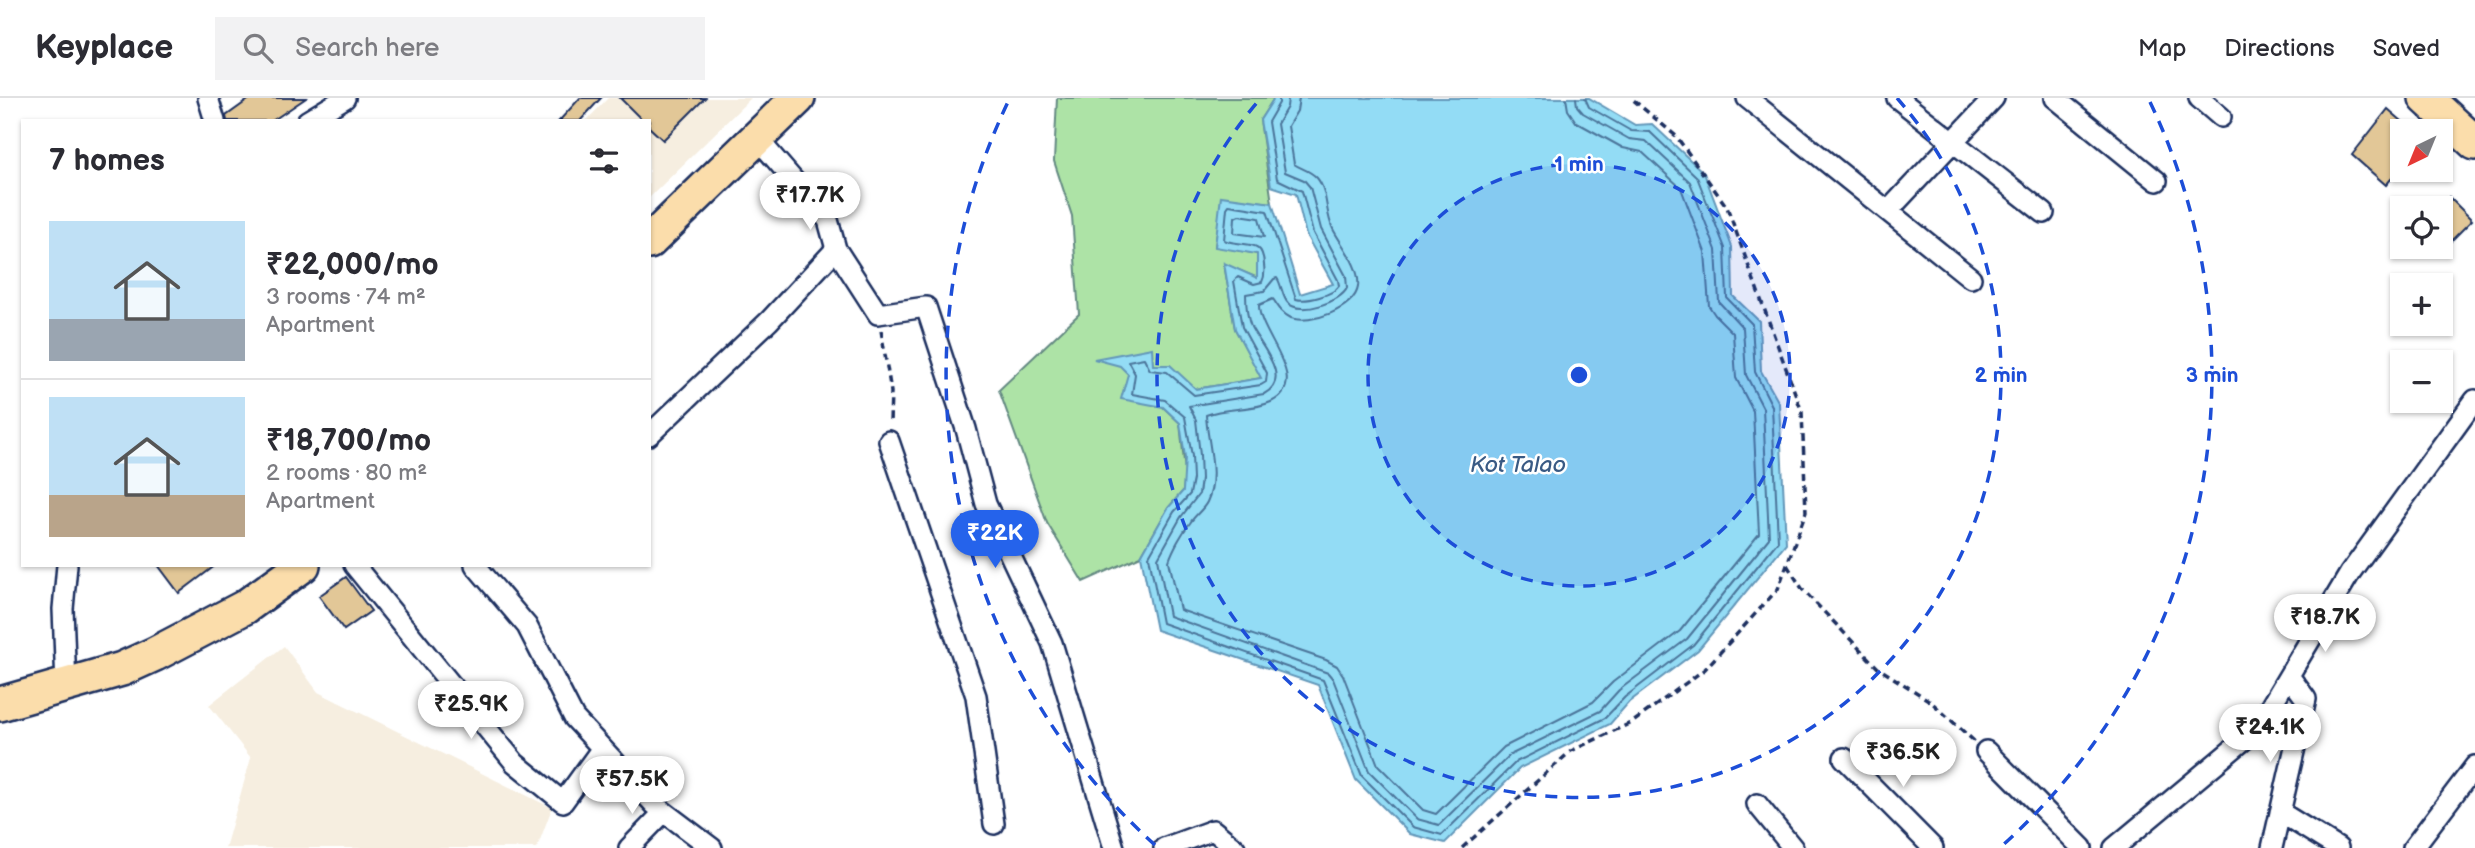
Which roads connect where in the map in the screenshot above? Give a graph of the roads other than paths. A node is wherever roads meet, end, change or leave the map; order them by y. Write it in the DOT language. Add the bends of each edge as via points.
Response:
graph roads {
  1 [pos="208,98"];
  2 [pos="345,98"];
  3 [pos="798,98"];
  4 [pos="1747,98"];
  5 [pos="1897,98"];
  6 [pos="1994,98"];
  7 [pos="2055,98"];
  8 [pos="2199,98"];
  9 [pos="2426,98"];
  10 [pos="2221,117"];
  11 [pos="214,119"];
  12 [pos="310,119"];
  13 [pos="757,138"];
  14 [pos="1951,142"];
  15 [pos="2475,143"];
  16 [pos="2157,181"];
  17 [pos="1888,211"];
  18 [pos="2044,213"];
  19 [pos="651,240"];
  20 [pos="836,249"];
  21 [pos="1971,278"];
  22 [pos="2475,400"];
  23 [pos="651,433"];
  24 [pos="889,441"];
  25 [pos="67,567"];
  26 [pos="300,567"];
  27 [pos="356,567"];
  28 [pos="477,567"];
  29 [pos="2289,676"];
  30 [pos="66,686"];
  31 [pos="0,704"];
  32 [pos="602,748"];
  33 [pos="1986,751"];
  34 [pos="1844,758"];
  35 [pos="2475,765"];
  36 [pos="1757,804"];
  37 [pos="664,811"];
  38 [pos="2280,812"];
  39 [pos="993,824"];
  40 [pos="629,848"];
  41 [pos="712,848"];
  42 [pos="1114,848"];
  43 [pos="1164,848"];
  44 [pos="1235,848"];
  45 [pos="1793,848"];
  46 [pos="1933,848"];
  47 [pos="2082,848"];
  48 [pos="2114,848"];
  49 [pos="2272,848"];
  50 [pos="2338,848"];
  51 [pos="2413,848"];
  1 -- 11 [label="street"];
  2 -- 12 [label="street"];
  3 -- 13 [label="highway"];
  4 -- 17 [label="street"];
  5 -- 14 [label="street"];
  6 -- 14 [label="street"];
  7 -- 16 [label="street"];
  8 -- 10 [label="street"];
  9 -- 15 [label="highway"];
  13 -- 19 [label="highway"];
  13 -- 20 [label="street" via="828,220"];
  14 -- 17 [label="street"];
  14 -- 18 [label="street"];
  17 -- 21 [label="street"];
  20 -- 23 [label="street" via="769,321"];
  20 -- 42 [label="street" via="878,314 926,307 986,504 1052,643"];
  22 -- 29 [label="street" via="2350,572"];
  24 -- 39 [label="street" via="975,696"];
  25 -- 30 [label="street" via="63,609"];
  26 -- 30 [label="highway" via="245,607 177,642 122,669"];
  27 -- 32 [label="street" via="515,763 564,802"];
  28 -- 32 [label="street" via="527,626 574,718"];
  29 -- 38 [label="street" via="2306,699"];
  29 -- 48 [label="street" via="2257,729"];
  30 -- 31 [label="highway"];
  32 -- 37 [label="street"];
  33 -- 47 [label="street"];
  34 -- 46 [label="street"];
  35 -- 51 [label="street"];
  36 -- 45 [label="street"];
  37 -- 40 [label="street"];
  37 -- 41 [label="street"];
  38 -- 49 [label="street"];
  38 -- 50 [label="street"];
  43 -- 44 [label="street" via="1213,830"];
}
